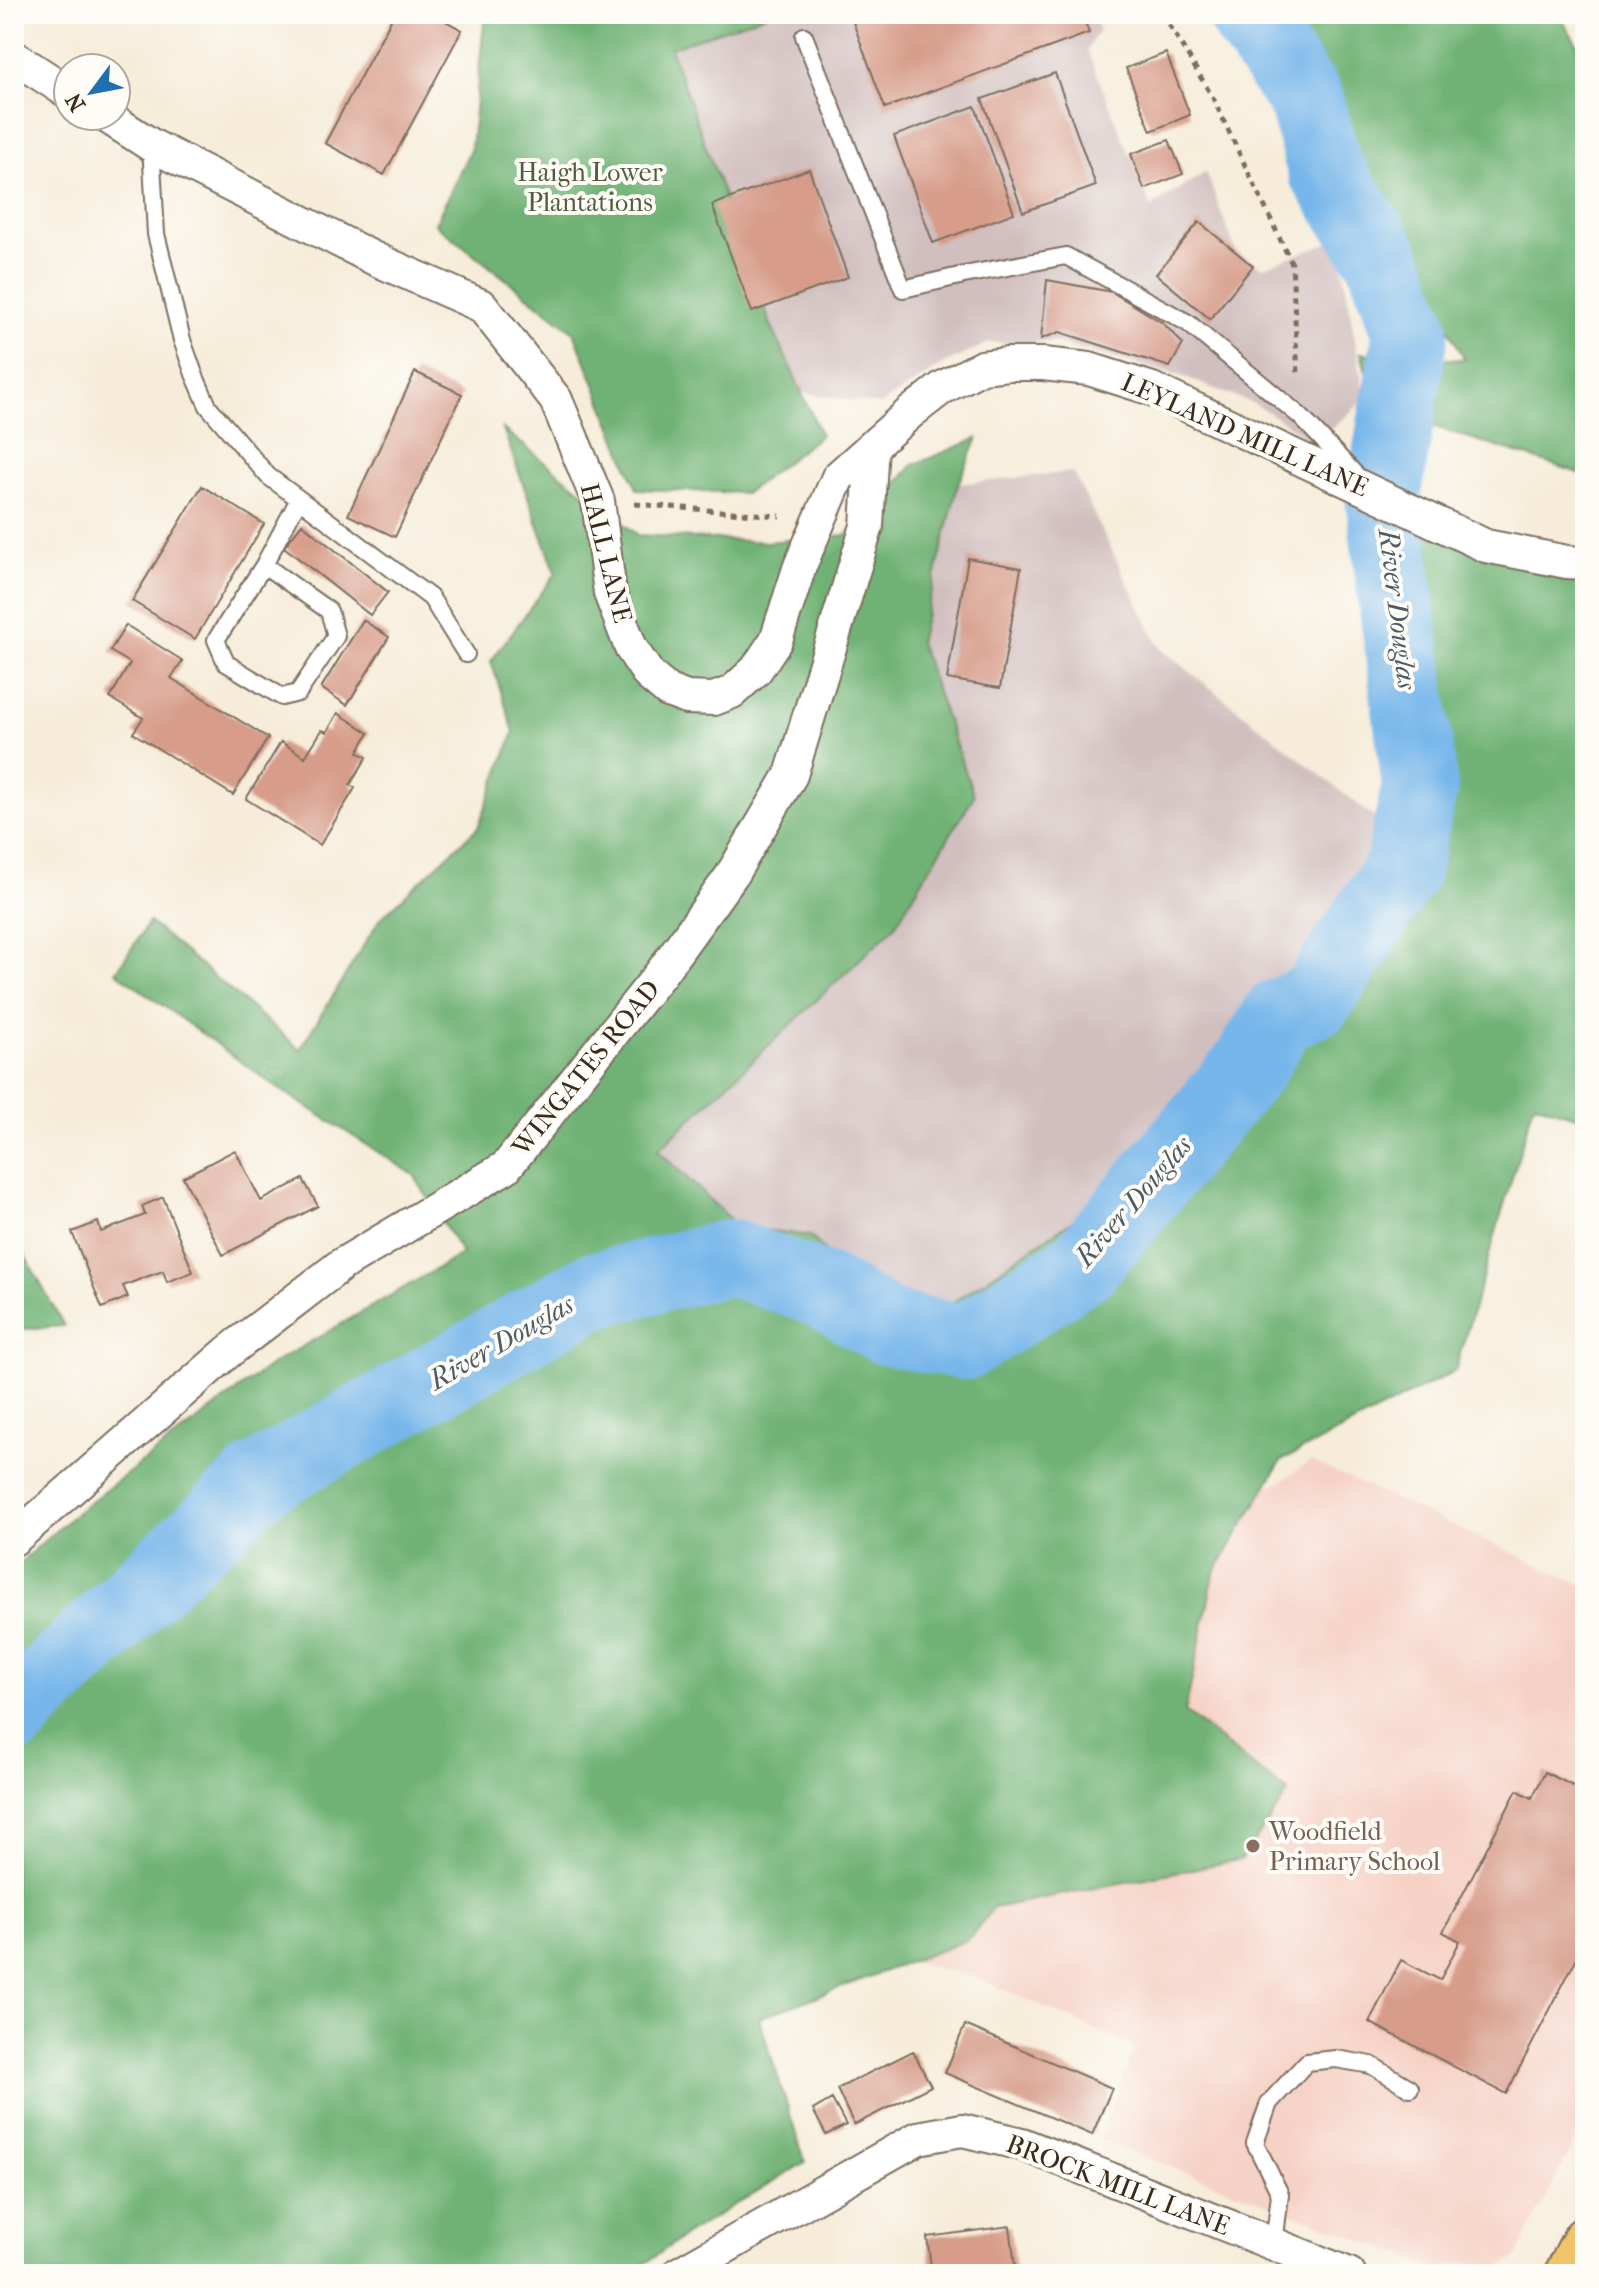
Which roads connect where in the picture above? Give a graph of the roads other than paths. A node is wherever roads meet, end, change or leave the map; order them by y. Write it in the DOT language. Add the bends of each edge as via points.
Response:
graph roads {
  1 [pos="804,36"];
  2 [pos="14,57"];
  3 [pos="52,82"];
  4 [pos="131,132"];
  5 [pos="151,145"];
  6 [pos="872,446"];
  7 [pos="1371,491"];
  8 [pos="299,499"];
  9 [pos="1585,563"];
  10 [pos="264,565"];
  11 [pos="466,654"];
  12 [pos="14,1539"];
  13 [pos="1410,2088"];
  14 [pos="1585,2239"];
  15 [pos="1274,2245"];
  16 [pos="678,2274"];
  17 [pos="1349,2274"];
  18 [pos="1567,2274"];
  1 -- 7 [label="lane" via="903,289 1066,256 1188,323 1300,416"];
  2 -- 3 [label="street"];
  4 -- 5 [label="street, HALL LANE"];
  5 -- 6 [label="street, HALL LANE" via="373,258 482,306 556,400 598,501 610,593 631,648 668,691 714,699 732,692 756,670 776,640 838,477"];
  5 -- 8 [label="lane" via="156,234 194,374 208,406 268,476"];
  6 -- 7 [label="street, LEYLAND MILL LANE" via="942,388 982,367 1043,364 1089,369 1152,389"];
  6 -- 12 [label="street, WINGATES ROAD" via="867,526 791,775 731,876 661,973 506,1167 341,1265 228,1352"];
  7 -- 9 [label="street, LEYLAND MILL LANE" via="1486,546"];
  8 -- 10 [label="lane"];
  8 -- 11 [label="lane" via="431,598"];
  10 -- 10 [label="lane" via="216,640 226,663 282,697 298,693 336,636 329,611"];
  13 -- 15 [label="lane" via="1371,2065 1336,2059 1307,2062 1269,2103 1255,2143 1280,2194"];
  14 -- 18 [label="highway"];
  15 -- 16 [label="street, BROCK MILL LANE" via="1022,2144 962,2130 918,2138"];
  15 -- 17 [label="street, BROCK MILL LANE"];
}
